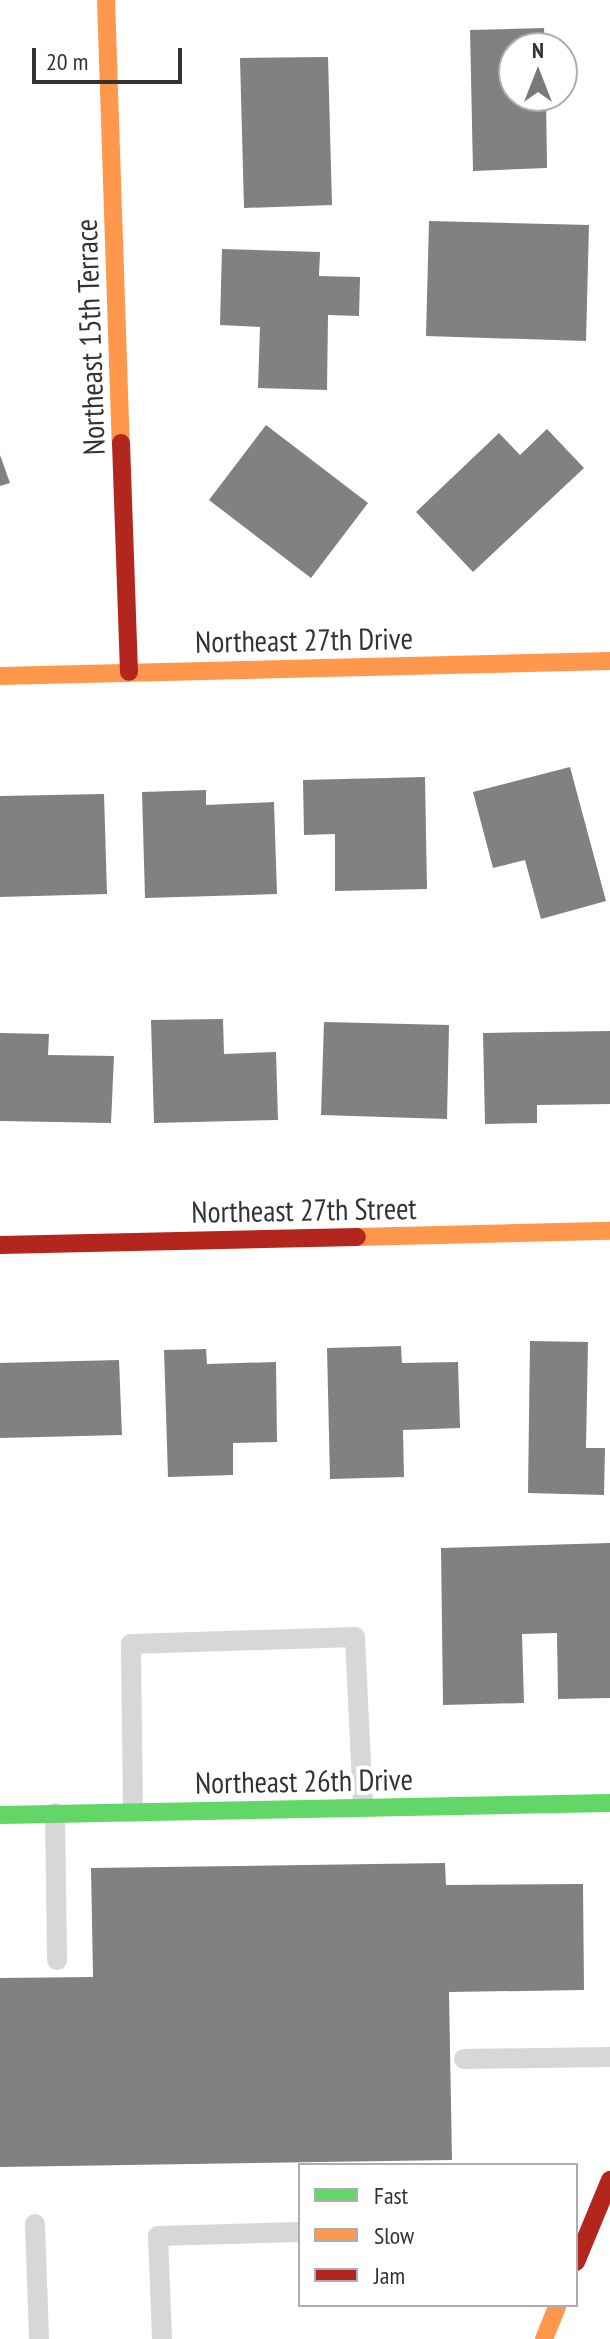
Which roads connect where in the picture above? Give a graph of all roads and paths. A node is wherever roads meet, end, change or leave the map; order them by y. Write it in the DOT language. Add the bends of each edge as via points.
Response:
graph roads {
  1 [pos="106,0"];
  2 [pos="610,661"];
  3 [pos="129,672"];
  4 [pos="0,676"];
  5 [pos="610,1231"];
  6 [pos="0,1245"];
  7 [pos="610,1803"];
  8 [pos="363,1808"];
  9 [pos="133,1812"];
  10 [pos="55,1813"];
  11 [pos="0,1815"];
  12 [pos="57,1960"];
  13 [pos="610,2057"];
  14 [pos="464,2059"];
  15 [pos="610,2180"];
  16 [pos="35,2224"];
  17 [pos="584,2225"];
  18 [pos="298,2232"];
  19 [pos="578,2253"];
  20 [pos="557,2307"];
  21 [pos="39,2339"];
  22 [pos="162,2339"];
  23 [pos="544,2339"];
  1 -- 3 [label="street, Northeast 15th Terrace"];
  2 -- 3 [label="street, Northeast 27th Drive"];
  3 -- 4 [label="street, Northeast 27th Drive"];
  5 -- 6 [label="street, Northeast 27th Street"];
  7 -- 8 [label="street, Northeast 26th Drive"];
  8 -- 9 [label="street, Northeast 26th Drive"];
  8 -- 9 [label="lane" via="355,1637 131,1644"];
  9 -- 10 [label="street, Northeast 26th Drive"];
  10 -- 11 [label="street, Northeast 26th Drive"];
  10 -- 12 [label="lane"];
  13 -- 14 [label="lane"];
  15 -- 17 [label="street"];
  16 -- 21 [label="lane"];
  17 -- 19 [label="street"];
  18 -- 22 [label="lane" via="158,2236"];
  20 -- 23 [label="street"];
}
